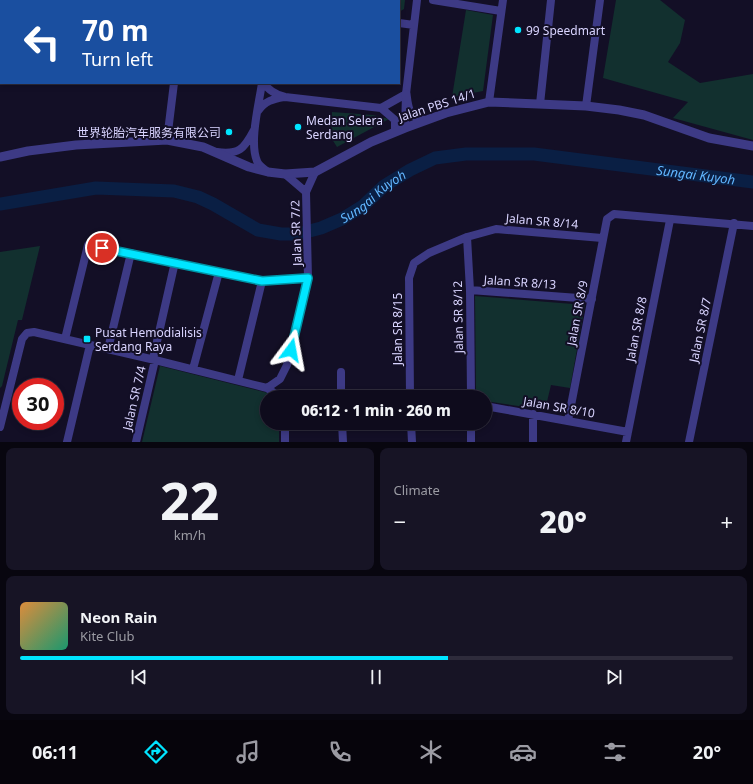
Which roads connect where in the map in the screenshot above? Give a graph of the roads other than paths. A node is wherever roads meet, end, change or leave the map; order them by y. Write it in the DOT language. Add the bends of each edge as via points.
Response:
graph roads {
  1 [pos="417,0"];
  2 [pos="433,0"];
  3 [pos="503,0"];
  4 [pos="551,0"];
  5 [pos="600,0"];
  6 [pos="501,12"];
  7 [pos="400,23"];
  8 [pos="414,25"];
  9 [pos="174,84"];
  10 [pos="263,84"];
  11 [pos="264,84"];
  12 [pos="406,94"];
  13 [pos="285,97"];
  14 [pos="488,102"];
  15 [pos="540,104"];
  16 [pos="586,106"];
  17 [pos="381,108"];
  18 [pos="258,112"];
  19 [pos="426,120"];
  20 [pos="255,128"];
  21 [pos="405,128"];
  22 [pos="395,132"];
  23 [pos="167,140"];
  24 [pos="753,146"];
  25 [pos="216,152"];
  26 [pos="0,157"];
  27 [pos="268,172"];
  28 [pos="315,172"];
  29 [pos="285,174"];
  30 [pos="306,195"];
  31 [pos="670,220"];
  32 [pos="734,223"];
  33 [pos="753,226"];
  34 [pos="467,237"];
  35 [pos="602,238"];
  36 [pos="131,253"];
  37 [pos="175,262"];
  38 [pos="414,262"];
  39 [pos="219,272"];
  40 [pos="309,274"];
  41 [pos="262,281"];
  42 [pos="470,290"];
  43 [pos="592,299"];
  44 [pos="65,339"];
  45 [pos="90,345"];
  46 [pos="108,349"];
  47 [pos="154,359"];
  48 [pos="193,369"];
  49 [pos="341,372"];
  50 [pos="238,380"];
  51 [pos="266,388"];
  52 [pos="269,390"];
  53 [pos="341,390"];
  54 [pos="410,390"];
  55 [pos="471,390"];
  56 [pos="3,400"];
  57 [pos="492,407"];
  58 [pos="533,414"];
  59 [pos="568,421"];
  60 [pos="0,426"];
  61 [pos="285,430"];
  62 [pos="342,430"];
  63 [pos="411,430"];
  64 [pos="471,430"];
  65 [pos="628,432"];
  66 [pos="66,442"];
  67 [pos="136,442"];
  68 [pos="285,442"];
  69 [pos="343,442"];
  70 [pos="412,442"];
  71 [pos="471,442"];
  72 [pos="533,442"];
  73 [pos="626,442"];
  74 [pos="689,442"];
  1 -- 8 [label="street"];
  2 -- 6 [label="street"];
  3 -- 6 [label="street"];
  4 -- 15 [label="street"];
  5 -- 16 [label="street"];
  6 -- 14 [label="street"];
  7 -- 8 [label="street"];
  8 -- 12 [label="street"];
  9 -- 23 [label="street"];
  10 -- 18 [label="street"];
  11 -- 13 [label="street"];
  12 -- 17 [label="street"];
  12 -- 19 [label="street" via="408,109 413,117"];
  12 -- 21 [label="street"];
  13 -- 17 [label="street"];
  13 -- 18 [label="street" via="272,99 263,104"];
  14 -- 15 [label="street, Jalan PBS 14/1"];
  14 -- 19 [label="street, Jalan PBS 14/1"];
  15 -- 16 [label="street, Jalan PBS 14/1"];
  16 -- 24 [label="street, Jalan PBS 14/1" via="644,115 709,138"];
  17 -- 22 [label="street" via="395,120"];
  18 -- 20 [label="street"];
  19 -- 21 [label="street, Jalan PBS 14/1"];
  20 -- 25 [label="street" via="246,146 238,151"];
  20 -- 27 [label="street" via="254,151 257,162"];
  21 -- 22 [label="street, Jalan PBS 14/1"];
  22 -- 28 [label="street, Jalan PBS 14/1"];
  23 -- 25 [label="street, Jalan PBS 14/1"];
  23 -- 26 [label="street, Jalan PBS 14/1" via="76,145"];
  25 -- 27 [label="street, Jalan PBS 14/1" via="249,167"];
  27 -- 29 [label="street, Jalan PBS 14/1"];
  28 -- 29 [label="street, Jalan PBS 14/1"];
  28 -- 30 [label="street, Jalan SR 7/2"];
  29 -- 30 [label="street, Jalan SR 7/2"];
  30 -- 40 [label="street, Jalan SR 7/2"];
  31 -- 32 [label="street"];
  31 -- 35 [label="street, Jalan SR 8/9" via="614,214 607,219"];
  31 -- 65 [label="street, Jalan SR 8/8"];
  32 -- 33 [label="street"];
  32 -- 74 [label="street, Jalan SR 8/7"];
  34 -- 35 [label="street, Jalan SR 8/14" via="496,229"];
  34 -- 38 [label="street, Jalan SR 8/14"];
  34 -- 42 [label="street, Jalan SR 8/12"];
  35 -- 43 [label="street, Jalan SR 8/9"];
  36 -- 37 [label="street"];
  36 -- 44 [label="street" via="88,245"];
  36 -- 46 [label="street"];
  37 -- 39 [label="street"];
  37 -- 47 [label="street, Jalan SR 7/4"];
  38 -- 54 [label="street, Jalan SR 8/15" via="409,278"];
  39 -- 41 [label="street"];
  39 -- 48 [label="street"];
  40 -- 41 [label="street"];
  40 -- 51 [label="street, Jalan SR 7/2" via="287,365 280,379"];
  41 -- 50 [label="street"];
  42 -- 43 [label="street, Jalan SR 8/13"];
  42 -- 55 [label="street, Jalan SR 8/12"];
  43 -- 59 [label="street, Jalan SR 8/9"];
  44 -- 45 [label="street"];
  44 -- 56 [label="street" via="34,332 27,334 22,339"];
  45 -- 46 [label="street"];
  45 -- 66 [label="street"];
  46 -- 47 [label="street"];
  47 -- 48 [label="street"];
  47 -- 67 [label="street, Jalan SR 7/4"];
  48 -- 50 [label="street"];
  49 -- 53 [label="street"];
  50 -- 51 [label="street"];
  51 -- 52 [label="street"];
  56 -- 60 [label="street"];
  57 -- 58 [label="street, Jalan SR 8/10"];
  58 -- 59 [label="street, Jalan SR 8/10"];
  58 -- 72 [label="street"];
  59 -- 65 [label="street, Jalan SR 8/10"];
  61 -- 68 [label="street"];
  62 -- 69 [label="street"];
  63 -- 70 [label="street"];
  64 -- 71 [label="street"];
  65 -- 73 [label="street, Jalan SR 8/8"];
}
